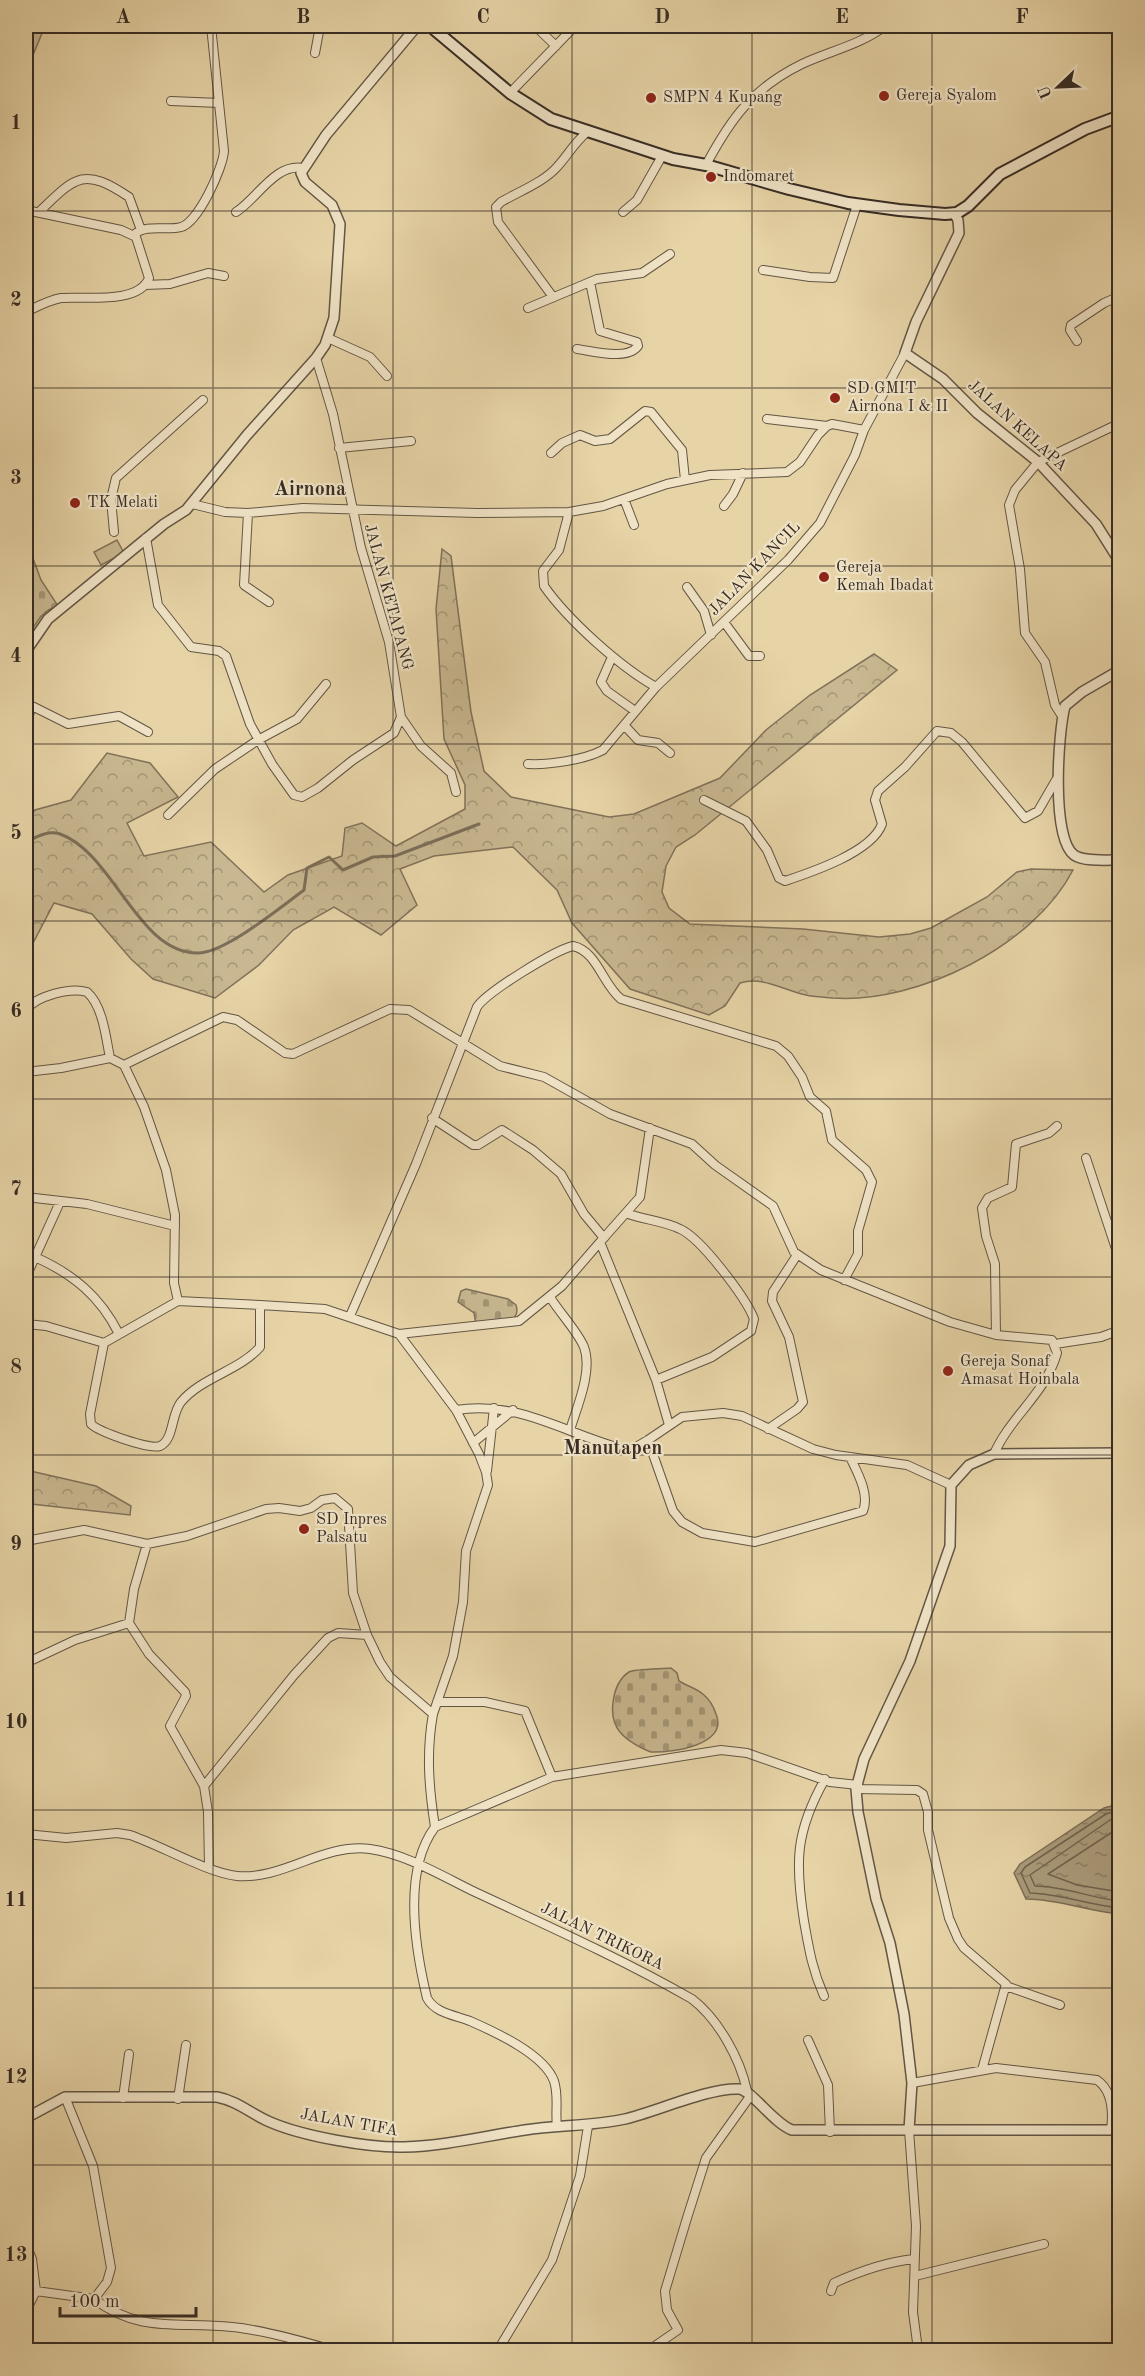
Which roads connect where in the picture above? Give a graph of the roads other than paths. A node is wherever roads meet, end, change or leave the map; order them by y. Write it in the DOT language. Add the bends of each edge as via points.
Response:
graph roads {
  1 [pos="211,26"];
  2 [pos="320,26"];
  3 [pos="417,26"];
  4 [pos="430,26"];
  5 [pos="535,26"];
  6 [pos="575,26"];
  7 [pos="885,26"];
  8 [pos="556,46"];
  9 [pos="315,53"];
  10 [pos="510,93"];
  11 [pos="171,101"];
  12 [pos="219,103"];
  13 [pos="1119,116"];
  14 [pos="588,131"];
  15 [pos="662,156"];
  16 [pos="706,165"];
  17 [pos="303,168"];
  18 [pos="857,205"];
  19 [pos="26,210"];
  20 [pos="40,212"];
  21 [pos="236,212"];
  22 [pos="623,212"];
  23 [pos="954,213"];
  24 [pos="141,230"];
  25 [pos="134,236"];
  26 [pos="670,254"];
  27 [pos="763,270"];
  28 [pos="224,276"];
  29 [pos="590,282"];
  30 [pos="145,285"];
  31 [pos="1119,296"];
  32 [pos="553,297"];
  33 [pos="528,308"];
  34 [pos="26,312"];
  35 [pos="328,338"];
  36 [pos="1077,341"];
  37 [pos="577,349"];
  38 [pos="905,353"];
  39 [pos="316,358"];
  40 [pos="387,376"];
  41 [pos="202,400"];
  42 [pos="767,419"];
  43 [pos="1119,423"];
  44 [pos="826,426"];
  45 [pos="864,430"];
  46 [pos="411,441"];
  47 [pos="339,448"];
  48 [pos="551,453"];
  49 [pos="1038,462"];
  50 [pos="743,473"];
  51 [pos="685,480"];
  52 [pos="624,499"];
  53 [pos="192,504"];
  54 [pos="724,506"];
  55 [pos="351,508"];
  56 [pos="569,512"];
  57 [pos="248,513"];
  58 [pos="634,525"];
  59 [pos="114,532"];
  60 [pos="146,538"];
  61 [pos="1119,562"];
  62 [pos="687,588"];
  63 [pos="269,602"];
  64 [pos="724,622"];
  65 [pos="711,635"];
  66 [pos="26,651"];
  67 [pos="760,656"];
  68 [pos="612,657"];
  69 [pos="1119,670"];
  70 [pos="326,684"];
  71 [pos="656,687"];
  72 [pos="28,705"];
  73 [pos="635,711"];
  74 [pos="1062,716"];
  75 [pos="401,717"];
  76 [pos="624,725"];
  77 [pos="26,728"];
  78 [pos="148,732"];
  79 [pos="258,740"];
  80 [pos="670,753"];
  81 [pos="528,764"];
  82 [pos="1056,780"];
  83 [pos="456,792"];
  84 [pos="704,800"];
  85 [pos="168,815"];
  86 [pos="1119,860"];
  87 [pos="26,1010"];
  88 [pos="463,1045"];
  89 [pos="110,1058"];
  90 [pos="124,1065"];
  91 [pos="26,1072"];
  92 [pos="432,1118"];
  93 [pos="1056,1126"];
  94 [pos="650,1128"];
  95 [pos="1086,1158"];
  96 [pos="26,1197"];
  97 [pos="60,1202"];
  98 [pos="626,1213"];
  99 [pos="175,1226"];
  100 [pos="602,1240"];
  101 [pos="797,1255"];
  102 [pos="35,1257"];
  103 [pos="1119,1261"];
  104 [pos="26,1277"];
  105 [pos="844,1280"];
  106 [pos="550,1297"];
  107 [pos="178,1301"];
  108 [pos="260,1305"];
  109 [pos="350,1316"];
  110 [pos="26,1324"];
  111 [pos="1119,1330"];
  112 [pos="119,1334"];
  113 [pos="399,1334"];
  114 [pos="996,1335"];
  115 [pos="104,1343"];
  116 [pos="1055,1344"];
  117 [pos="656,1380"];
  118 [pos="494,1408"];
  119 [pos="456,1410"];
  120 [pos="513,1410"];
  121 [pos="669,1425"];
  122 [pos="492,1428"];
  123 [pos="768,1429"];
  124 [pos="570,1430"];
  125 [pos="648,1440"];
  126 [pos="473,1443"];
  127 [pos="1119,1453"];
  128 [pos="994,1454"];
  129 [pos="850,1457"];
  130 [pos="486,1472"];
  131 [pos="951,1485"];
  132 [pos="26,1541"];
  133 [pos="147,1544"];
  134 [pos="129,1623"];
  135 [pos="367,1635"];
  136 [pos="26,1663"];
  137 [pos="440,1700"];
  138 [pos="426,1707"];
  139 [pos="433,1714"];
  140 [pos="552,1777"];
  141 [pos="825,1779"];
  142 [pos="204,1786"];
  143 [pos="857,1787"];
  144 [pos="435,1827"];
  145 [pos="26,1834"];
  146 [pos="418,1865"];
  147 [pos="209,1868"];
  148 [pos="1006,1986"];
  149 [pos="824,1996"];
  150 [pos="1060,2005"];
  151 [pos="808,2040"];
  152 [pos="186,2045"];
  153 [pos="129,2054"];
  154 [pos="982,2070"];
  155 [pos="912,2083"];
  156 [pos="749,2093"];
  157 [pos="65,2097"];
  158 [pos="123,2098"];
  159 [pos="178,2099"];
  160 [pos="26,2118"];
  161 [pos="588,2126"];
  162 [pos="557,2127"];
  163 [pos="909,2130"];
  164 [pos="1115,2130"];
  165 [pos="830,2132"];
  166 [pos="1044,2244"];
  167 [pos="26,2245"];
  168 [pos="914,2259"];
  169 [pos="915,2276"];
  170 [pos="36,2291"];
  171 [pos="831,2291"];
  172 [pos="94,2299"];
  173 [pos="26,2311"];
  174 [pos="332,2350"];
  175 [pos="498,2350"];
  176 [pos="649,2350"];
  177 [pos="918,2350"];
  1 -- 12 [label="street"];
  2 -- 9 [label="street"];
  3 -- 17 [label="street"];
  4 -- 10 [label="main road"];
  5 -- 8 [label="street"];
  6 -- 8 [label="street"];
  7 -- 16 [label="street" via="864,40 802,64 762,89 737,112"];
  8 -- 10 [label="street"];
  10 -- 14 [label="main road" via="551,119"];
  11 -- 12 [label="street"];
  12 -- 24 [label="street" via="224,156 197,214 179,228"];
  13 -- 23 [label="main road" via="1085,129 1000,174 968,206"];
  14 -- 15 [label="main road"];
  14 -- 32 [label="street" via="571,146 557,168 496,207 498,222"];
  15 -- 16 [label="main road"];
  15 -- 22 [label="street" via="637,200"];
  16 -- 18 [label="main road"];
  17 -- 21 [label="street" via="276,177"];
  17 -- 35 [label="street" via="302,179 332,205 340,219 334,318"];
  18 -- 23 [label="main road"];
  18 -- 27 [label="street" via="833,278"];
  19 -- 20 [label="street"];
  20 -- 24 [label="street" via="66,186 82,179 98,179 129,197"];
  20 -- 25 [label="street"];
  23 -- 38 [label="street, JALAN KANCIL" via="959,233"];
  24 -- 25 [label="street"];
  25 -- 30 [label="street" via="148,278"];
  26 -- 29 [label="street" via="642,273"];
  28 -- 30 [label="street" via="208,273 170,285"];
  29 -- 32 [label="street"];
  29 -- 37 [label="street" via="600,331 637,342 638,346 622,354"];
  30 -- 34 [label="street" via="110,298 58,299"];
  31 -- 36 [label="street" via="1071,325"];
  32 -- 33 [label="street"];
  35 -- 39 [label="street"];
  35 -- 40 [label="street" via="370,357"];
  38 -- 45 [label="street, JALAN KANCIL"];
  38 -- 49 [label="street, JALAN KELAPA" via="943,379 977,413"];
  39 -- 47 [label="street, JALAN KETAPANG"];
  39 -- 53 [label="street"];
  41 -- 59 [label="street" via="116,478 111,499"];
  42 -- 44 [label="street"];
  43 -- 49 [label="street"];
  44 -- 45 [label="street"];
  44 -- 50 [label="street" via="800,462 787,472"];
  45 -- 64 [label="street, JALAN KANCIL" via="820,524"];
  46 -- 47 [label="street"];
  47 -- 55 [label="street, JALAN KETAPANG"];
  48 -- 51 [label="street" via="580,435 595,441 610,439 645,411 651,412 682,450"];
  49 -- 61 [label="street, JALAN KELAPA" via="1095,524"];
  49 -- 74 [label="street" via="1015,490 1009,513 1020,569 1025,633 1045,662 1055,705"];
  50 -- 51 [label="street"];
  50 -- 54 [label="street"];
  51 -- 52 [label="street"];
  52 -- 56 [label="street"];
  52 -- 58 [label="street"];
  53 -- 57 [label="street"];
  53 -- 60 [label="street"];
  55 -- 56 [label="street"];
  55 -- 57 [label="street"];
  55 -- 75 [label="street, JALAN KETAPANG" via="390,642"];
  56 -- 68 [label="street" via="559,550 543,571 543,585"];
  57 -- 63 [label="street" via="244,585"];
  60 -- 66 [label="street" via="48,619"];
  60 -- 79 [label="street" via="159,607 191,647 226,656"];
  62 -- 65 [label="street" via="704,611"];
  64 -- 65 [label="street, JALAN KANCIL"];
  64 -- 67 [label="street" via="749,656"];
  65 -- 71 [label="street, JALAN KANCIL"];
  68 -- 71 [label="street"];
  68 -- 73 [label="street" via="602,678 603,687"];
  69 -- 74 [label="street" via="1071,699"];
  70 -- 79 [label="street" via="297,719"];
  71 -- 73 [label="street, JALAN KANCIL"];
  72 -- 77 [label="street"];
  72 -- 78 [label="street" via="68,724 119,716"];
  73 -- 76 [label="street, JALAN KANCIL"];
  74 -- 82 [label="street"];
  75 -- 79 [label="street" via="394,733 302,796 294,795"];
  75 -- 83 [label="street" via="421,746 451,773"];
  76 -- 80 [label="street" via="638,740 658,743"];
  76 -- 81 [label="street, JALAN KANCIL" via="603,750 593,755 543,765"];
  79 -- 85 [label="street" via="215,769"];
  82 -- 84 [label="street" via="1038,811 1025,818 962,742 951,733 938,731 878,791 875,800 882,824 877,833 839,860 786,881 779,878 767,850 746,821"];
  82 -- 86 [label="street" via="1063,835 1072,854"];
  87 -- 89 [label="street" via="31,1003 53,996 74,990 87,992 104,1028"];
  88 -- 90 [label="street" via="414,1012 397,1008 290,1054 227,1016"];
  88 -- 92 [label="street"];
  88 -- 94 [label="street" via="500,1066 544,1077 610,1114"];
  88 -- 105 [label="street" via="483,997 573,946 587,952 609,988 621,999 780,1048 802,1077 810,1097 826,1111 832,1140 866,1170 872,1182 858,1231 858,1254"];
  89 -- 90 [label="street"];
  89 -- 91 [label="street"];
  90 -- 99 [label="street" via="166,1170"];
  92 -- 100 [label="street" via="473,1145 502,1130 533,1150 561,1174"];
  92 -- 109 [label="street"];
  93 -- 114 [label="street" via="1042,1136 1016,1144 1012,1186 988,1198 982,1208 995,1264"];
  94 -- 98 [label="street" via="642,1191"];
  94 -- 101 [label="street" via="692,1144 762,1197 777,1213"];
  95 -- 103 [label="street"];
  96 -- 97 [label="street"];
  97 -- 99 [label="street" via="87,1204"];
  97 -- 102 [label="street"];
  98 -- 100 [label="street"];
  98 -- 117 [label="street" via="679,1228 694,1239 737,1289 754,1318 751,1331 722,1351"];
  99 -- 107 [label="street" via="174,1283"];
  100 -- 106 [label="street"];
  100 -- 117 [label="street"];
  101 -- 105 [label="street"];
  101 -- 123 [label="street" via="773,1292 772,1301 789,1337 803,1402"];
  102 -- 104 [label="street"];
  102 -- 112 [label="street" via="85,1286 105,1308"];
  105 -- 114 [label="street" via="950,1322"];
  106 -- 113 [label="street" via="513,1324"];
  106 -- 124 [label="street" via="585,1353 583,1382"];
  107 -- 108 [label="street"];
  107 -- 112 [label="street"];
  108 -- 109 [label="street" via="302,1305"];
  108 -- 115 [label="street" via="260,1347 248,1359 186,1397 175,1410 167,1440 157,1447 147,1447 91,1424"];
  109 -- 113 [label="street"];
  110 -- 115 [label="street"];
  111 -- 116 [label="street"];
  112 -- 115 [label="street"];
  113 -- 119 [label="street"];
  114 -- 116 [label="street" via="1046,1337"];
  116 -- 128 [label="street" via="1058,1353 1048,1377 1000,1440"];
  117 -- 121 [label="street"];
  118 -- 119 [label="street"];
  118 -- 120 [label="street"];
  118 -- 122 [label="street"];
  119 -- 126 [label="street"];
  120 -- 122 [label="street"];
  120 -- 124 [label="street"];
  121 -- 123 [label="street" via="682,1417 723,1413 742,1416"];
  121 -- 125 [label="street"];
  122 -- 126 [label="street"];
  122 -- 130 [label="street"];
  123 -- 129 [label="street" via="813,1449"];
  124 -- 125 [label="street" via="623,1449"];
  125 -- 129 [label="street" via="666,1494 679,1518 702,1533 744,1542 863,1511 863,1489"];
  126 -- 130 [label="street"];
  127 -- 128 [label="street"];
  128 -- 131 [label="street" via="969,1465"];
  129 -- 131 [label="street" via="907,1466"];
  130 -- 137 [label="street" via="485,1498 466,1551 463,1602"];
  131 -- 143 [label="street" via="950,1546 910,1661 864,1759"];
  132 -- 133 [label="street" via="84,1530"];
  133 -- 134 [label="street"];
  133 -- 135 [label="street" via="187,1536 252,1512 279,1508 300,1511 335,1498 348,1509 353,1593"];
  134 -- 136 [label="street" via="75,1640"];
  134 -- 142 [label="street" via="153,1659 185,1692 170,1726"];
  135 -- 138 [label="street" via="390,1677"];
  135 -- 142 [label="street" via="338,1633 328,1638"];
  137 -- 138 [label="street"];
  137 -- 139 [label="street"];
  137 -- 140 [label="street" via="485,1702 525,1711"];
  138 -- 139 [label="street"];
  139 -- 144 [label="street" via="428,1769"];
  140 -- 141 [label="street" via="731,1750"];
  140 -- 144 [label="street"];
  141 -- 143 [label="street"];
  141 -- 149 [label="street" via="804,1826 797,1883 808,1956"];
  142 -- 147 [label="street"];
  143 -- 148 [label="street" via="917,1790 923,1794 949,1918 958,1939"];
  143 -- 155 [label="street" via="858,1812 876,1899 890,1943 904,2014"];
  144 -- 146 [label="street"];
  145 -- 147 [label="street, JALAN TRIKORA" via="66,1838 130,1835"];
  146 -- 147 [label="street, JALAN TRIKORA" via="382,1851 351,1849 266,1873 238,1876"];
  146 -- 156 [label="street, JALAN TRIKORA" via="556,1929 692,1999 719,2029"];
  146 -- 162 [label="street" via="414,1922 427,1998 434,2008 488,2030 537,2058 549,2071 558,2094"];
  148 -- 150 [label="street"];
  148 -- 154 [label="street"];
  151 -- 165 [label="street" via="828,2085"];
  152 -- 159 [label="street"];
  153 -- 158 [label="street"];
  154 -- 155 [label="street"];
  154 -- 164 [label="street" via="1009,2069 1100,2081"];
  155 -- 163 [label="street"];
  156 -- 161 [label="street, JALAN TIFA" via="726,2091"];
  156 -- 165 [label="street, JALAN TRIKORA" via="774,2120 789,2129"];
  156 -- 176 [label="street" via="706,2158 665,2291 667,2310 678,2330"];
  157 -- 158 [label="street, JALAN TIFA"];
  157 -- 160 [label="street, JALAN TIFA"];
  157 -- 172 [label="street" via="93,2166 110,2258 107,2282"];
  158 -- 159 [label="street, JALAN TIFA"];
  159 -- 162 [label="street, JALAN TIFA" via="228,2099 281,2126 386,2147 438,2145"];
  161 -- 162 [label="street, JALAN TIFA"];
  161 -- 175 [label="street" via="580,2176 552,2260"];
  163 -- 164 [label="street, JALAN TRIKORA"];
  163 -- 165 [label="street, JALAN TRIKORA"];
  163 -- 168 [label="street" via="916,2226"];
  166 -- 169 [label="street"];
  167 -- 170 [label="street"];
  168 -- 169 [label="street"];
  168 -- 171 [label="street" via="864,2270 834,2283"];
  169 -- 177 [label="street" via="913,2312"];
  170 -- 172 [label="street"];
  170 -- 173 [label="street"];
  172 -- 174 [label="street" via="123,2318 141,2323 236,2327"];
}
